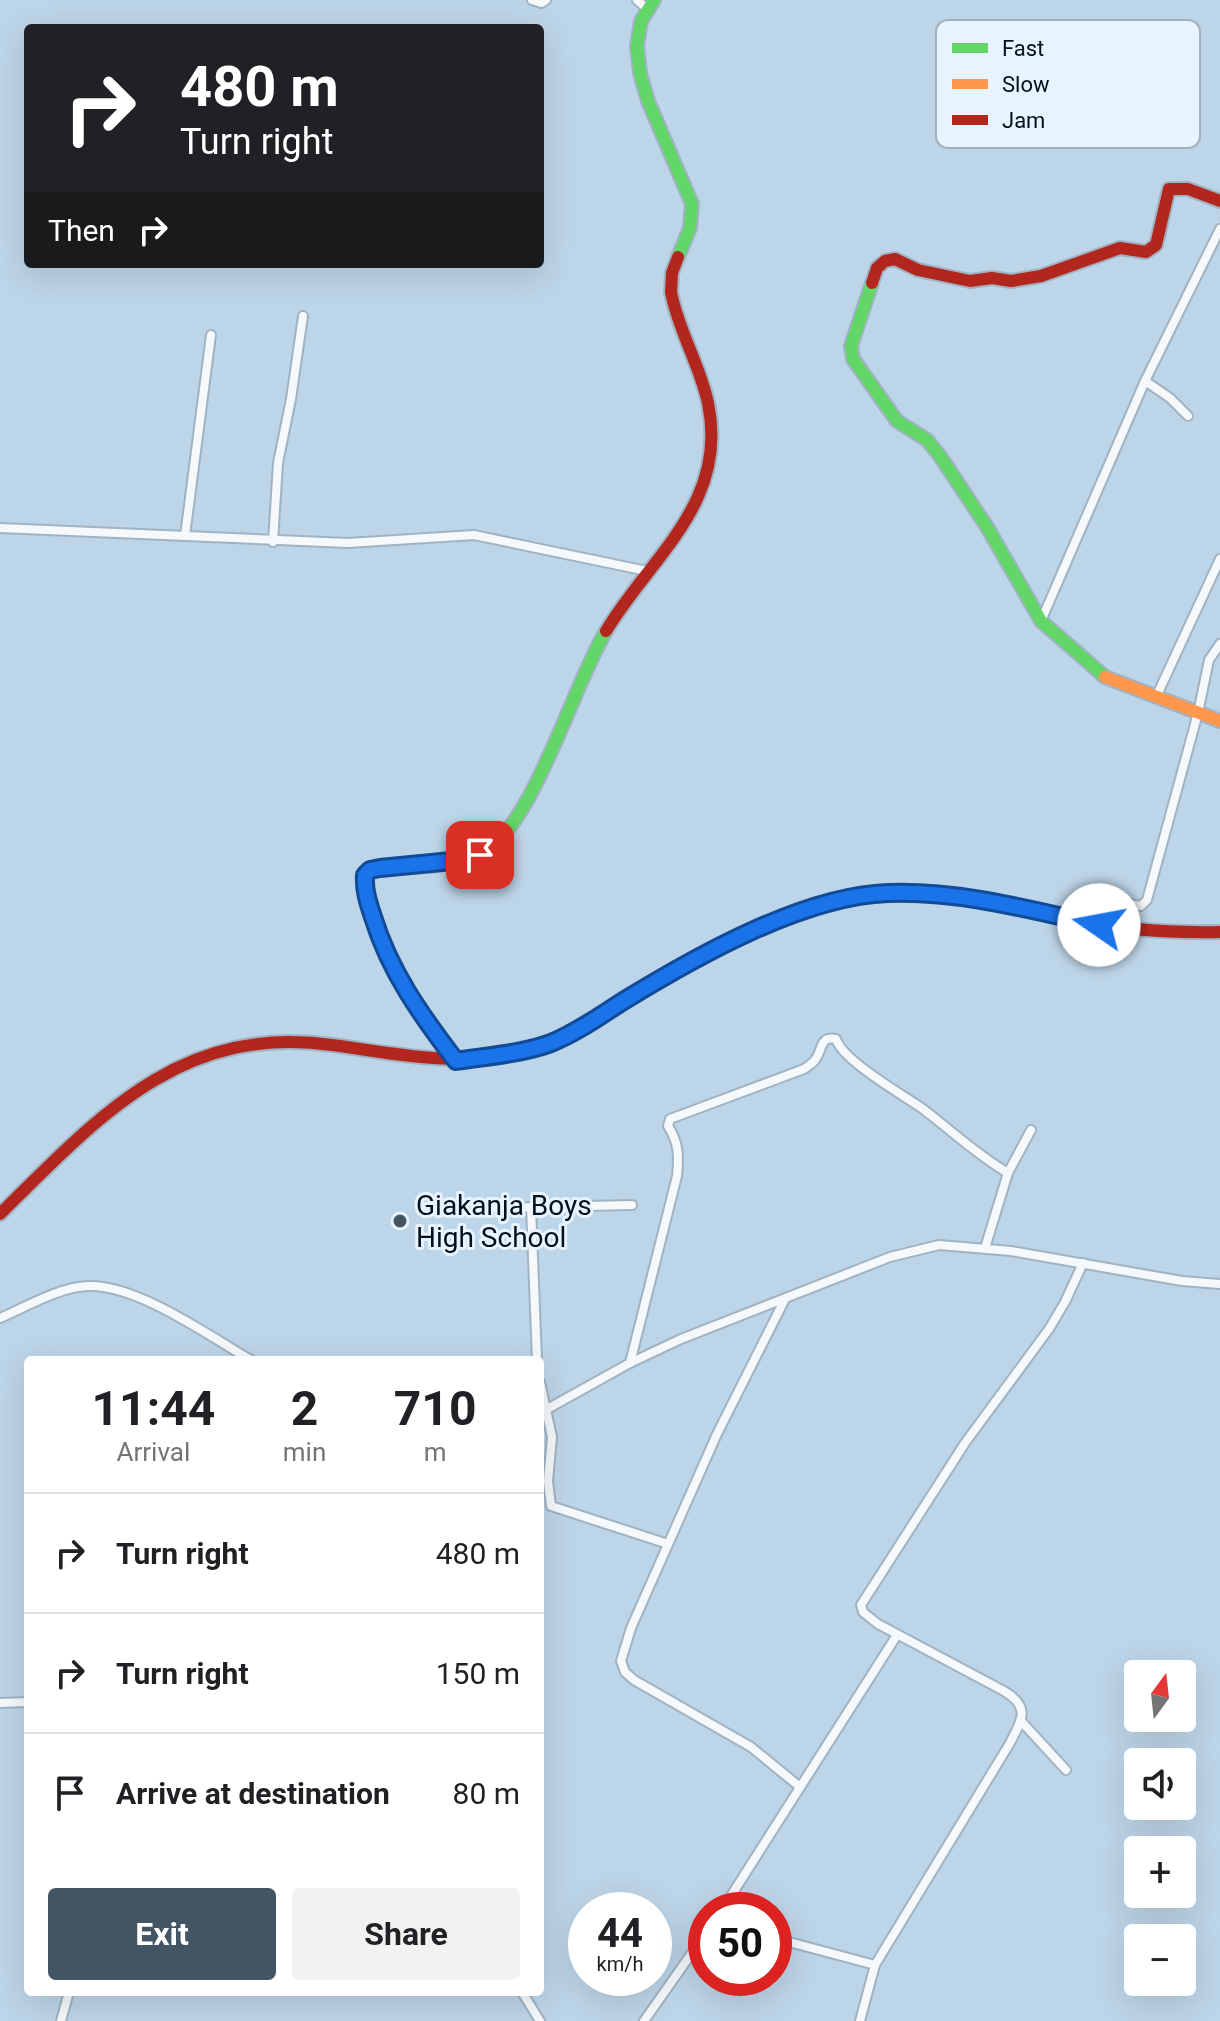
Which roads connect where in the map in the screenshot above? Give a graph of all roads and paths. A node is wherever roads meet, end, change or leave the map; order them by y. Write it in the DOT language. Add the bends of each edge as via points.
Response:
graph roads {
  1 [pos="532,0"];
  2 [pos="546,0"];
  3 [pos="646,3"];
  4 [pos="1220,201"];
  5 [pos="1220,229"];
  6 [pos="303,316"];
  7 [pos="211,335"];
  8 [pos="1145,381"];
  9 [pos="1188,416"];
  10 [pos="0,528"];
  11 [pos="185,536"];
  12 [pos="273,542"];
  13 [pos="1220,559"];
  14 [pos="647,571"];
  15 [pos="1041,621"];
  16 [pos="1220,644"];
  17 [pos="1157,695"];
  18 [pos="1198,713"];
  19 [pos="1220,721"];
  20 [pos="1099,925"];
  21 [pos="1220,932"];
  22 [pos="456,1061"];
  23 [pos="1031,1130"];
  24 [pos="1008,1173"];
  25 [pos="632,1205"];
  26 [pos="531,1207"];
  27 [pos="491,1208"];
  28 [pos="0,1214"];
  29 [pos="985,1248"];
  30 [pos="1083,1263"];
  31 [pos="1220,1284"];
  32 [pos="785,1299"];
  33 [pos="0,1318"];
  34 [pos="244,1356"];
  35 [pos="537,1356"];
  36 [pos="630,1363"];
  37 [pos="544,1411"];
  38 [pos="544,1417"];
  39 [pos="668,1544"];
  40 [pos="897,1635"];
  41 [pos="24,1702"];
  42 [pos="0,1703"];
  43 [pos="1021,1721"];
  44 [pos="1066,1770"];
  45 [pos="800,1787"];
  46 [pos="733,1892"];
  47 [pos="792,1943"];
  48 [pos="688,1959"];
  49 [pos="875,1965"];
  50 [pos="68,1996"];
  51 [pos="524,1996"];
  52 [pos="61,2021"];
  53 [pos="540,2021"];
  54 [pos="644,2021"];
  55 [pos="860,2021"];
  1 -- 2 [label="street"];
  3 -- 14 [label="street" via="637,62 641,85 692,204 694,221 671,283 676,313 710,408 711,448 695,506"];
  4 -- 15 [label="street" via="1188,189 1169,189 1152,250 1120,248 1028,279 970,281 918,270 895,259 877,268 851,346 853,359 897,421 927,440 940,456"];
  5 -- 8 [label="street"];
  6 -- 12 [label="street" via="278,463"];
  7 -- 11 [label="street"];
  8 -- 9 [label="street"];
  8 -- 15 [label="street"];
  10 -- 11 [label="street"];
  11 -- 12 [label="street"];
  12 -- 14 [label="street" via="474,535"];
  13 -- 17 [label="street"];
  14 -- 22 [label="street" via="601,638 550,758 513,827 498,844 462,860 380,868 365,875 381,944 395,973"];
  15 -- 17 [label="street" via="1106,678"];
  16 -- 18 [label="street" via="1209,660"];
  17 -- 18 [label="street"];
  18 -- 19 [label="street"];
  18 -- 20 [label="street" via="1147,900 1141,906 1107,903"];
  20 -- 21 [label="street"];
  20 -- 22 [label="street" via="960,897 886,893 843,900 788,916 692,961 552,1042"];
  22 -- 28 [label="street" via="286,1041 218,1050 158,1075 104,1113"];
  23 -- 24 [label="street"];
  24 -- 29 [label="street"];
  24 -- 36 [label="street" via="871,1074 836,1039 827,1038 804,1069 670,1119 668,1126 677,1139 677,1176"];
  25 -- 26 [label="street"];
  26 -- 27 [label="street"];
  26 -- 35 [label="street"];
  29 -- 30 [label="street"];
  29 -- 32 [label="street" via="939,1245 912,1250"];
  30 -- 31 [label="street"];
  30 -- 40 [label="street" via="1049,1329 965,1443 862,1601 863,1612"];
  32 -- 36 [label="street"];
  32 -- 39 [label="street"];
  33 -- 34 [label="street" via="75,1289 101,1287 162,1309"];
  36 -- 37 [label="street"];
  38 -- 39 [label="street" via="552,1437 551,1506"];
  39 -- 45 [label="street" via="624,1646 622,1666 634,1680 751,1747"];
  40 -- 43 [label="street" via="1016,1698"];
  40 -- 45 [label="street"];
  41 -- 42 [label="street"];
  43 -- 44 [label="street"];
  43 -- 49 [label="street"];
  45 -- 46 [label="street"];
  47 -- 49 [label="street"];
  48 -- 54 [label="street"];
  49 -- 55 [label="street"];
  50 -- 52 [label="street"];
  51 -- 53 [label="street"];
}
